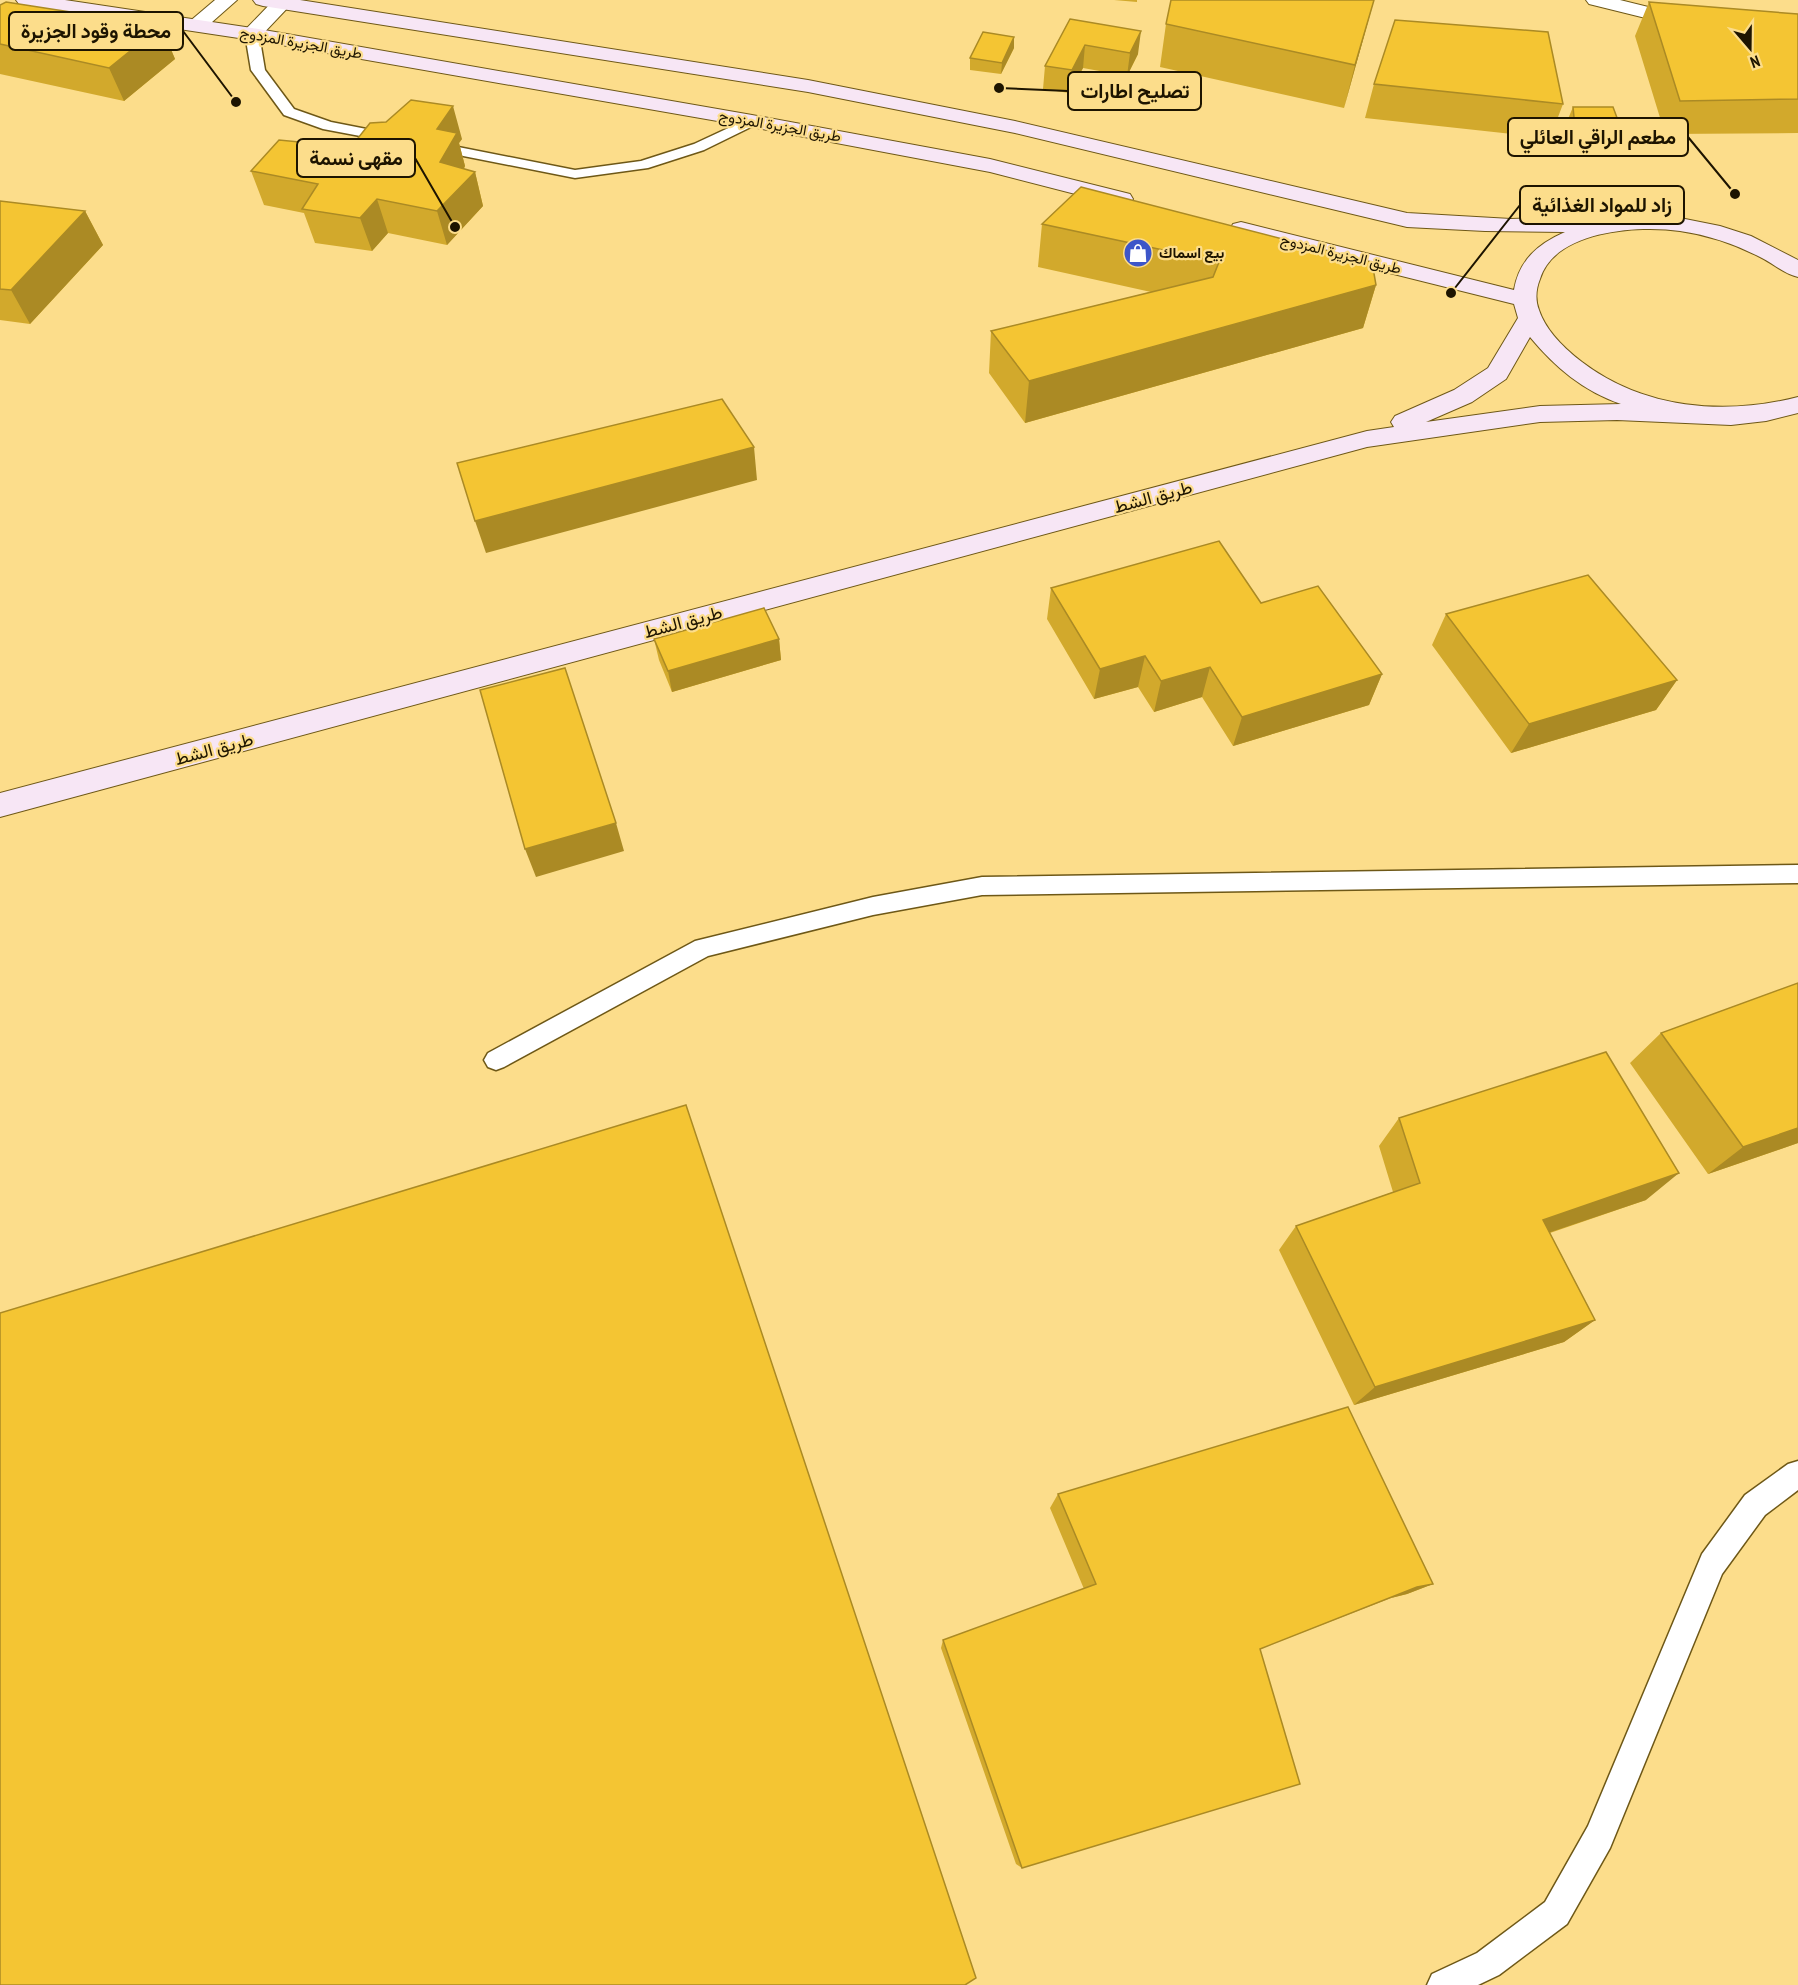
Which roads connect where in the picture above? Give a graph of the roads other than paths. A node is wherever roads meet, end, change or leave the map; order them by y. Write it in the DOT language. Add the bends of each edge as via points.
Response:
graph roads {
  1 [pos="26,0"];
  2 [pos="227,0"];
  3 [pos="390,0"];
  4 [pos="1596,0"];
  5 [pos="277,1"];
  6 [pos="196,27"];
  7 [pos="435,28"];
  8 [pos="1712,28"];
  9 [pos="252,34"];
  10 [pos="752,121"];
  11 [pos="1140,203"];
  12 [pos="1221,224"];
  13 [pos="1616,224"];
  14 [pos="1760,248"];
  15 [pos="1798,254"];
  16 [pos="1798,270"];
  17 [pos="1527,309"];
  18 [pos="1798,405"];
  19 [pos="1705,416"];
  20 [pos="1750,416"];
  21 [pos="1798,422"];
  22 [pos="1367,439"];
  23 [pos="0,805"];
  24 [pos="1798,874"];
  25 [pos="496,1060"];
  26 [pos="1798,1474"];
  27 [pos="1443,1985"];
  1 -- 6 [label="main road, طريق الجزيرة المزدوج"];
  2 -- 6 [label="street"];
  3 -- 7 [label="main road"];
  4 -- 8 [label="street"];
  5 -- 7 [label="main road"];
  5 -- 9 [label="street"];
  6 -- 9 [label="main road, طريق الجزيرة المزدوج"];
  7 -- 13 [label="main road" via="808,86 1015,127 1407,220 1541,227"];
  9 -- 10 [label="main road, طريق الجزيرة المزدوج"];
  9 -- 10 [label="lane" via="258,70 289,112 328,126 575,174 643,165 699,147"];
  10 -- 11 [label="main road, طريق الجزيرة المزدوج" via="990,166"];
  12 -- 17 [label="main road, طريق الجزيرة المزدوج"];
  13 -- 14 [label="main road" via="1687,226 1725,234"];
  13 -- 17 [label="main road" via="1576,233 1547,250 1529,272"];
  14 -- 15 [label="main road"];
  14 -- 16 [label="main road"];
  17 -- 19 [label="main road" via="1547,345 1575,370 1658,407"];
  17 -- 22 [label="main road" via="1497,373 1463,396"];
  18 -- 20 [label="main road"];
  19 -- 20 [label="main road"];
  19 -- 22 [label="main road" via="1540,414"];
  20 -- 21 [label="main road"];
  22 -- 23 [label="main road, طريق الشط"];
  24 -- 25 [label="lane" via="982,886 873,906 703,948"];
  26 -- 27 [label="lane" via="1755,1506 1712,1564 1599,1837 1556,1913 1488,1964"];
}
